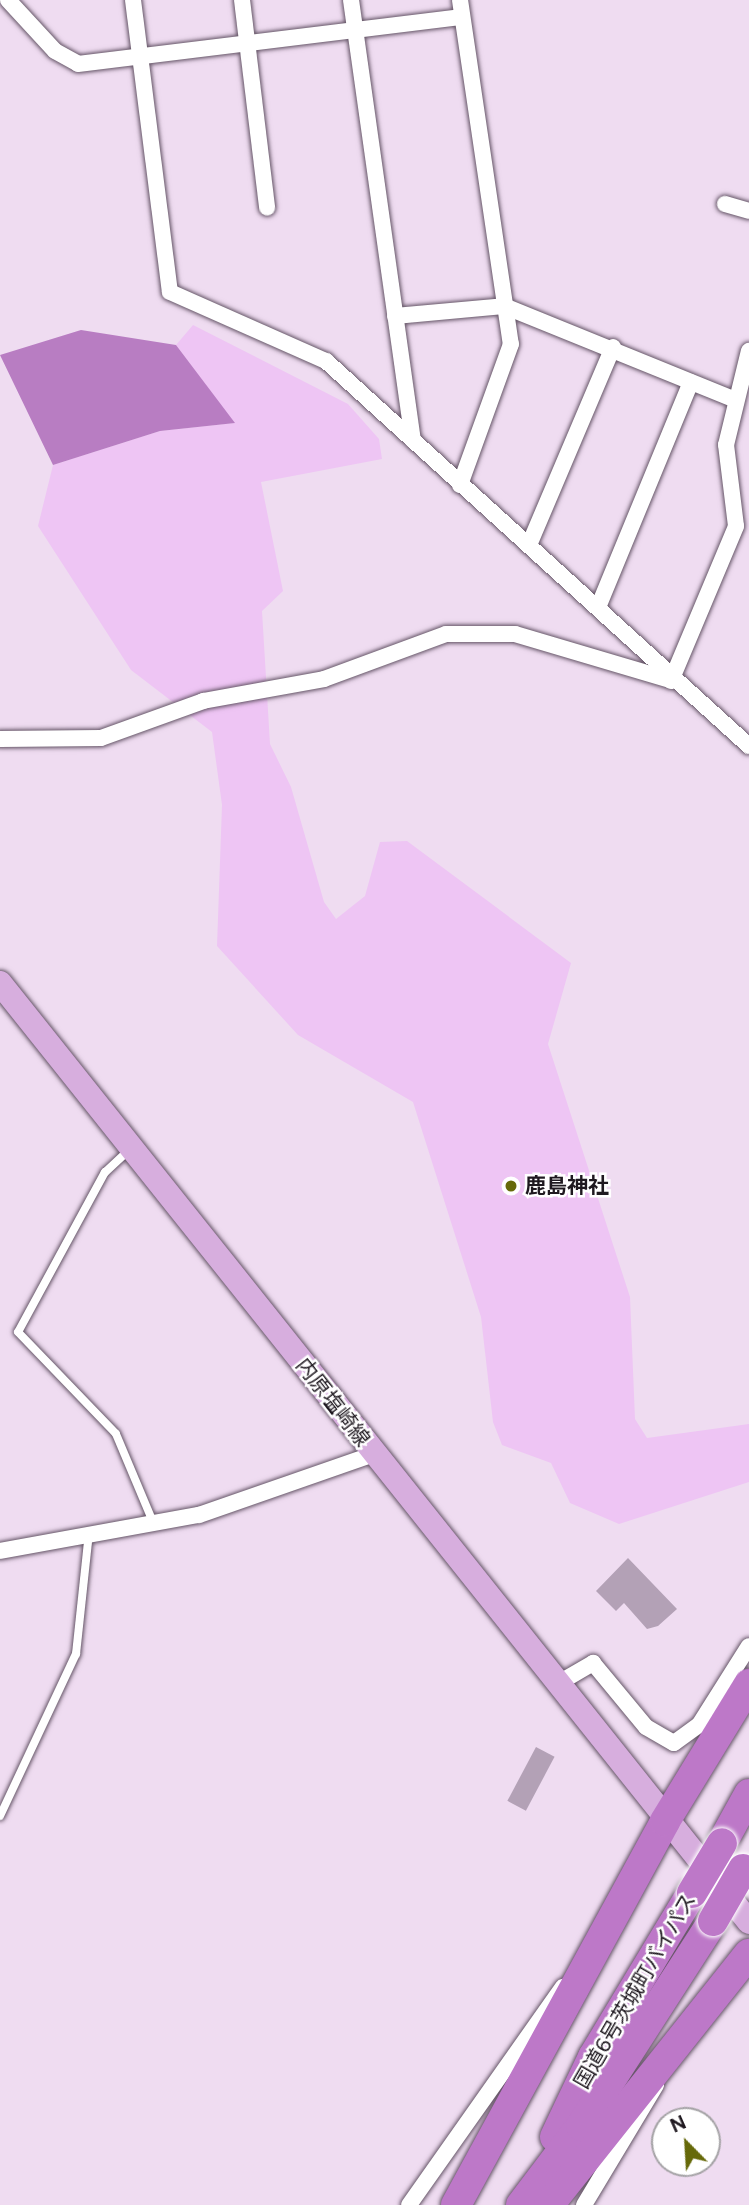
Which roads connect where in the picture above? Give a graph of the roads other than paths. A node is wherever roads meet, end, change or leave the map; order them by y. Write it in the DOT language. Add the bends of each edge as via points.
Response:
graph roads {
  1 [pos="8,0"];
  2 [pos="23,0"];
  3 [pos="133,0"];
  4 [pos="242,0"];
  5 [pos="351,0"];
  6 [pos="460,0"];
  7 [pos="462,17"];
  8 [pos="25,19"];
  9 [pos="355,30"];
  10 [pos="247,43"];
  11 [pos="141,58"];
  12 [pos="725,204"];
  13 [pos="267,208"];
  14 [pos="749,211"];
  15 [pos="504,306"];
  16 [pos="395,316"];
  17 [pos="612,347"];
  18 [pos="749,351"];
  19 [pos="691,382"];
  20 [pos="733,399"];
  21 [pos="413,440"];
  22 [pos="460,485"];
  23 [pos="529,545"];
  24 [pos="599,605"];
  25 [pos="671,681"];
  26 [pos="0,739"];
  27 [pos="749,746"];
  28 [pos="0,984"];
  29 [pos="131,1147"];
  30 [pos="374,1454"];
  31 [pos="153,1522"];
  32 [pos="89,1533"];
  33 [pos="0,1551"];
  34 [pos="749,1646"];
  35 [pos="557,1684"];
  36 [pos="749,1684"];
  37 [pos="749,1794"];
  38 [pos="0,1816"];
  39 [pos="665,1821"];
  40 [pos="746,1863"];
  41 [pos="749,1922"];
  42 [pos="601,1948"];
  43 [pos="749,1954"];
  44 [pos="660,2063"];
  45 [pos="533,2201"];
  46 [pos="409,2205"];
  47 [pos="456,2205"];
  48 [pos="584,2205"];
  1 -- 8 [label="street"];
  2 -- 8 [label="street"];
  3 -- 11 [label="street"];
  4 -- 10 [label="street"];
  5 -- 9 [label="street"];
  6 -- 7 [label="street"];
  7 -- 9 [label="street"];
  7 -- 15 [label="street"];
  8 -- 11 [label="street" via="55,51 78,64"];
  9 -- 10 [label="street"];
  9 -- 16 [label="street"];
  10 -- 11 [label="street"];
  10 -- 13 [label="street"];
  11 -- 21 [label="street" via="170,292 326,360"];
  12 -- 14 [label="street"];
  15 -- 16 [label="street"];
  15 -- 17 [label="street"];
  15 -- 22 [label="street" via="511,344"];
  16 -- 21 [label="street"];
  17 -- 19 [label="street"];
  17 -- 23 [label="street"];
  18 -- 20 [label="street"];
  19 -- 20 [label="street"];
  19 -- 24 [label="street"];
  20 -- 25 [label="street" via="725,462 736,526"];
  21 -- 22 [label="street"];
  22 -- 23 [label="street"];
  23 -- 24 [label="street"];
  24 -- 25 [label="street"];
  25 -- 26 [label="street" via="515,634 446,634 324,679 203,701 101,738"];
  25 -- 27 [label="street"];
  28 -- 29 [label="main road, 内原塩崎線"];
  29 -- 30 [label="main road, 内原塩崎線"];
  29 -- 31 [label="lane" via="105,1172 18,1332 116,1434"];
  30 -- 31 [label="street" via="247,1501"];
  30 -- 35 [label="main road, 内原塩崎線"];
  31 -- 32 [label="street"];
  32 -- 33 [label="street"];
  32 -- 38 [label="lane" via="76,1654"];
  34 -- 35 [label="street" via="699,1725 674,1743 646,1727 593,1663"];
  35 -- 39 [label="main road, 内原塩崎線"];
  36 -- 39 [label="highway"];
  37 -- 45 [label="highway, 国道6号茨城町バイパス, bridge" via="593,2057"];
  39 -- 41 [label="main road, 内原塩崎線"];
  39 -- 42 [label="highway"];
  40 -- 45 [label="highway, 国道6号茨城町バイパス, bridge"];
  42 -- 46 [label="street" via="553,1997"];
  42 -- 47 [label="highway"];
  43 -- 44 [label="highway"];
  44 -- 45 [label="highway"];
  44 -- 48 [label="street" via="649,2105"];
}
